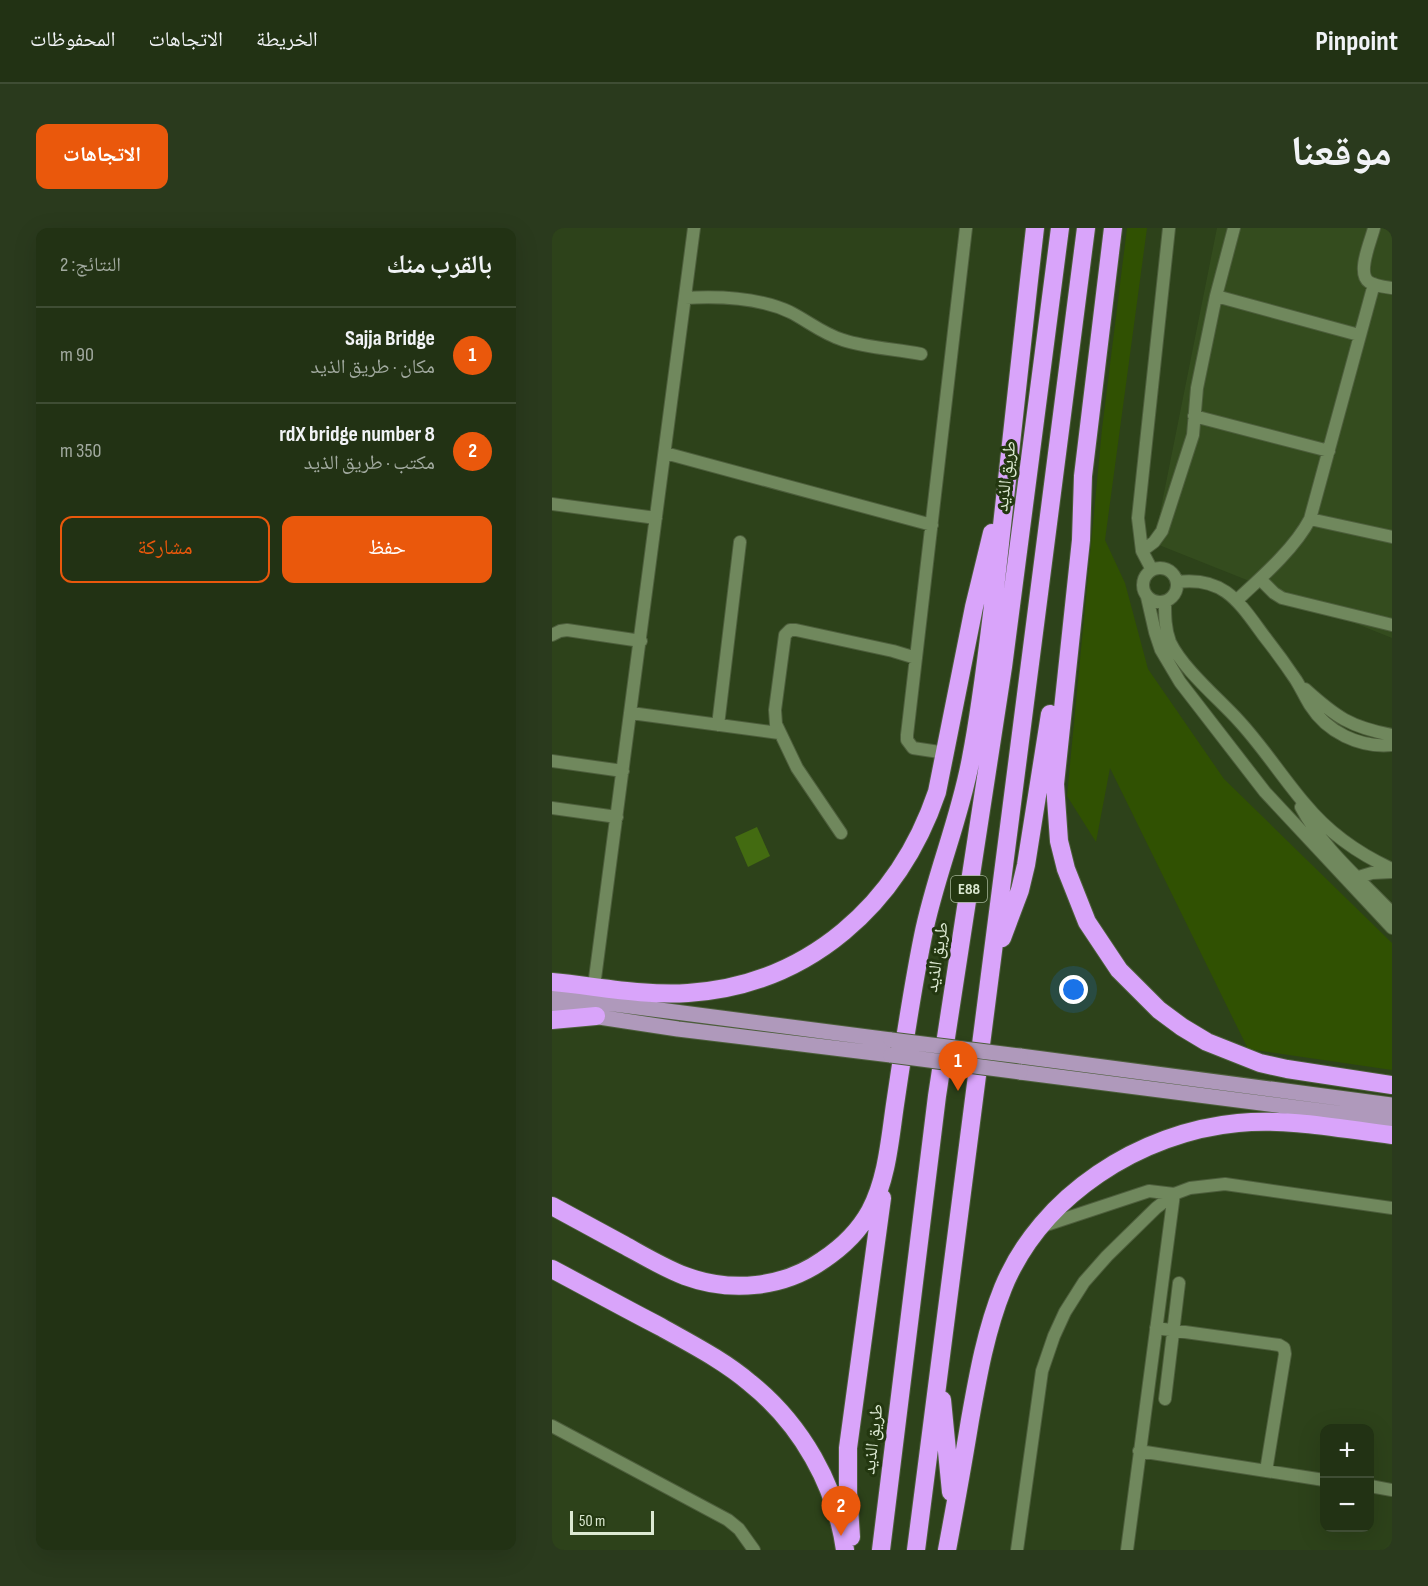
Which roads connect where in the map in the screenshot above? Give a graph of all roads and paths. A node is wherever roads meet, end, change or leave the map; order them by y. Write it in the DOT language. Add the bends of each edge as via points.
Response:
graph roads {
  1 [pos="694,228"];
  2 [pos="966,228"];
  3 [pos="1026,228"];
  4 [pos="1035,228"];
  5 [pos="1060,228"];
  6 [pos="1086,228"];
  7 [pos="1113,228"];
  8 [pos="1169,228"];
  9 [pos="1234,228"];
  10 [pos="1374,228"];
  11 [pos="1374,284"];
  12 [pos="1392,288"];
  13 [pos="1216,296"];
  14 [pos="685,298"];
  15 [pos="1026,310"];
  16 [pos="1359,335"];
  17 [pos="921,354"];
  18 [pos="1194,416"];
  19 [pos="1013,441"];
  20 [pos="1329,451"];
  21 [pos="665,453"];
  22 [pos="1083,476"];
  23 [pos="552,504"];
  24 [pos="656,518"];
  25 [pos="1310,519"];
  26 [pos="932,525"];
  27 [pos="1392,537"];
  28 [pos="740,542"];
  29 [pos="1142,550"];
  30 [pos="1152,570"];
  31 [pos="1260,579"];
  32 [pos="1177,582"];
  33 [pos="1147,597"];
  34 [pos="1237,600"];
  35 [pos="1165,602"];
  36 [pos="1392,625"];
  37 [pos="552,635"];
  38 [pos="640,641"];
  39 [pos="916,658"];
  40 [pos="1297,682"];
  41 [pos="631,713"];
  42 [pos="718,725"];
  43 [pos="779,733"];
  44 [pos="1392,735"];
  45 [pos="1392,745"];
  46 [pos="946,753"];
  47 [pos="552,761"];
  48 [pos="623,771"];
  49 [pos="1291,787"];
  50 [pos="552,808"];
  51 [pos="617,817"];
  52 [pos="841,833"];
  53 [pos="1392,871"];
  54 [pos="1352,879"];
  55 [pos="1392,913"];
  56 [pos="1392,928"];
  57 [pos="991,968"];
  58 [pos="552,981"];
  59 [pos="594,986"];
  60 [pos="552,996"];
  61 [pos="552,1011"];
  62 [pos="596,1016"];
  63 [pos="552,1020"];
  64 [pos="891,1048"];
  65 [pos="1020,1064"];
  66 [pos="1392,1084"];
  67 [pos="1392,1105"];
  68 [pos="1392,1120"];
  69 [pos="1392,1135"];
  70 [pos="886,1166"];
  71 [pos="1174,1194"];
  72 [pos="552,1206"];
  73 [pos="1392,1208"];
  74 [pos="1042,1226"];
  75 [pos="552,1269"];
  76 [pos="1179,1283"];
  77 [pos="1156,1328"];
  78 [pos="1174,1330"];
  79 [pos="938,1373"];
  80 [pos="1165,1399"];
  81 [pos="552,1426"];
  82 [pos="1139,1451"];
  83 [pos="1266,1471"];
  84 [pos="1320,1479"];
  85 [pos="1374,1487"];
  86 [pos="1392,1490"];
  87 [pos="953,1518"];
  88 [pos="1128,1549"];
  89 [pos="754,1550"];
  90 [pos="845,1550"];
  91 [pos="853,1550"];
  92 [pos="881,1550"];
  93 [pos="916,1550"];
  94 [pos="947,1550"];
  95 [pos="1017,1550"];
  1 -- 14 [label="street"];
  2 -- 26 [label="street"];
  3 -- 15 [label="street" via="1021,280"];
  4 -- 15 [label="highway"];
  5 -- 92 [label="highway, طريق الذيد / E88" via="1003,667 937,1096"];
  6 -- 57 [label="highway, E88"];
  7 -- 22 [label="highway"];
  8 -- 29 [label="street" via="1139,507"];
  9 -- 13 [label="street"];
  10 -- 11 [label="street" via="1363,270 1366,279"];
  11 -- 12 [label="street"];
  11 -- 16 [label="street"];
  13 -- 16 [label="street"];
  13 -- 18 [label="street"];
  14 -- 17 [label="street" via="760,303 791,312 846,342"];
  14 -- 21 [label="street"];
  15 -- 19 [label="highway"];
  16 -- 20 [label="street"];
  18 -- 20 [label="street"];
  18 -- 29 [label="street" via="1190,444 1162,531"];
  19 -- 46 [label="highway" via="974,607"];
  19 -- 70 [label="highway" via="977,728 964,792 923,933"];
  20 -- 25 [label="street"];
  21 -- 24 [label="street"];
  21 -- 26 [label="street"];
  22 -- 57 [label="highway" via="1026,865"];
  22 -- 66 [label="highway" via="1081,540 1055,784 1059,841 1087,922 1138,991 1207,1042 1287,1070"];
  23 -- 24 [label="street"];
  24 -- 38 [label="street"];
  25 -- 27 [label="street"];
  25 -- 31 [label="street"];
  26 -- 39 [label="street"];
  28 -- 42 [label="street"];
  29 -- 30 [label="street"];
  30 -- 32 [label="street" via="1165,569"];
  30 -- 33 [label="street" via="1144,579"];
  31 -- 34 [label="street"];
  31 -- 36 [label="street" via="1282,598"];
  32 -- 34 [label="street" via="1209,583"];
  32 -- 35 [label="street" via="1175,594"];
  33 -- 35 [label="street"];
  33 -- 54 [label="street" via="1161,650 1180,682 1265,792"];
  34 -- 40 [label="street"];
  35 -- 49 [label="street" via="1166,630 1176,652 1248,731"];
  37 -- 38 [label="street" via="567,630"];
  38 -- 41 [label="street"];
  39 -- 43 [label="street" via="790,630 784,638 775,710"];
  39 -- 46 [label="street" via="907,740 918,750"];
  40 -- 44 [label="street" via="1342,719 1371,732"];
  40 -- 45 [label="street" via="1310,705 1330,727 1357,741"];
  41 -- 42 [label="street"];
  41 -- 48 [label="street"];
  42 -- 43 [label="street"];
  43 -- 52 [label="street" via="797,768"];
  46 -- 59 [label="highway" via="929,816 907,860 858,919 814,952 767,976 714,990 657,993"];
  47 -- 48 [label="street"];
  48 -- 51 [label="street"];
  49 -- 53 [label="street" via="1335,834"];
  49 -- 54 [label="street" via="1315,831"];
  50 -- 51 [label="street"];
  51 -- 59 [label="street"];
  53 -- 54 [label="street"];
  54 -- 55 [label="street"];
  54 -- 56 [label="street"];
  57 -- 79 [label="highway, E88"];
  58 -- 59 [label="highway"];
  60 -- 64 [label="main road"];
  61 -- 62 [label="main road"];
  62 -- 63 [label="highway"];
  62 -- 64 [label="main road" via="678,1029"];
  64 -- 65 [label="main road, bridge"];
  65 -- 67 [label="main road"];
  65 -- 68 [label="main road"];
  69 -- 74 [label="highway" via="1281,1122 1239,1122 1197,1129 1156,1142 1117,1161 1082,1185"];
  70 -- 72 [label="highway" via="869,1213 840,1247 802,1273 757,1285 733,1286 687,1277"];
  70 -- 91 [label="highway" via="848,1448"];
  71 -- 73 [label="street" via="1208,1184 1225,1184"];
  71 -- 74 [label="street" via="1149,1191"];
  71 -- 77 [label="street"];
  71 -- 95 [label="street" via="1095,1269 1074,1297 1054,1336 1042,1371"];
  74 -- 87 [label="highway" via="1004,1286 990,1324"];
  75 -- 90 [label="highway" via="697,1347 750,1382 772,1403 792,1426 824,1478"];
  76 -- 78 [label="street"];
  77 -- 78 [label="street"];
  77 -- 82 [label="street"];
  78 -- 80 [label="street"];
  78 -- 83 [label="street" via="1284,1348"];
  79 -- 87 [label="highway"];
  79 -- 93 [label="highway, E88"];
  81 -- 89 [label="street" via="728,1520"];
  82 -- 83 [label="street"];
  82 -- 88 [label="street"];
  83 -- 84 [label="street"];
  85 -- 86 [label="street"];
  87 -- 94 [label="highway"];
}
